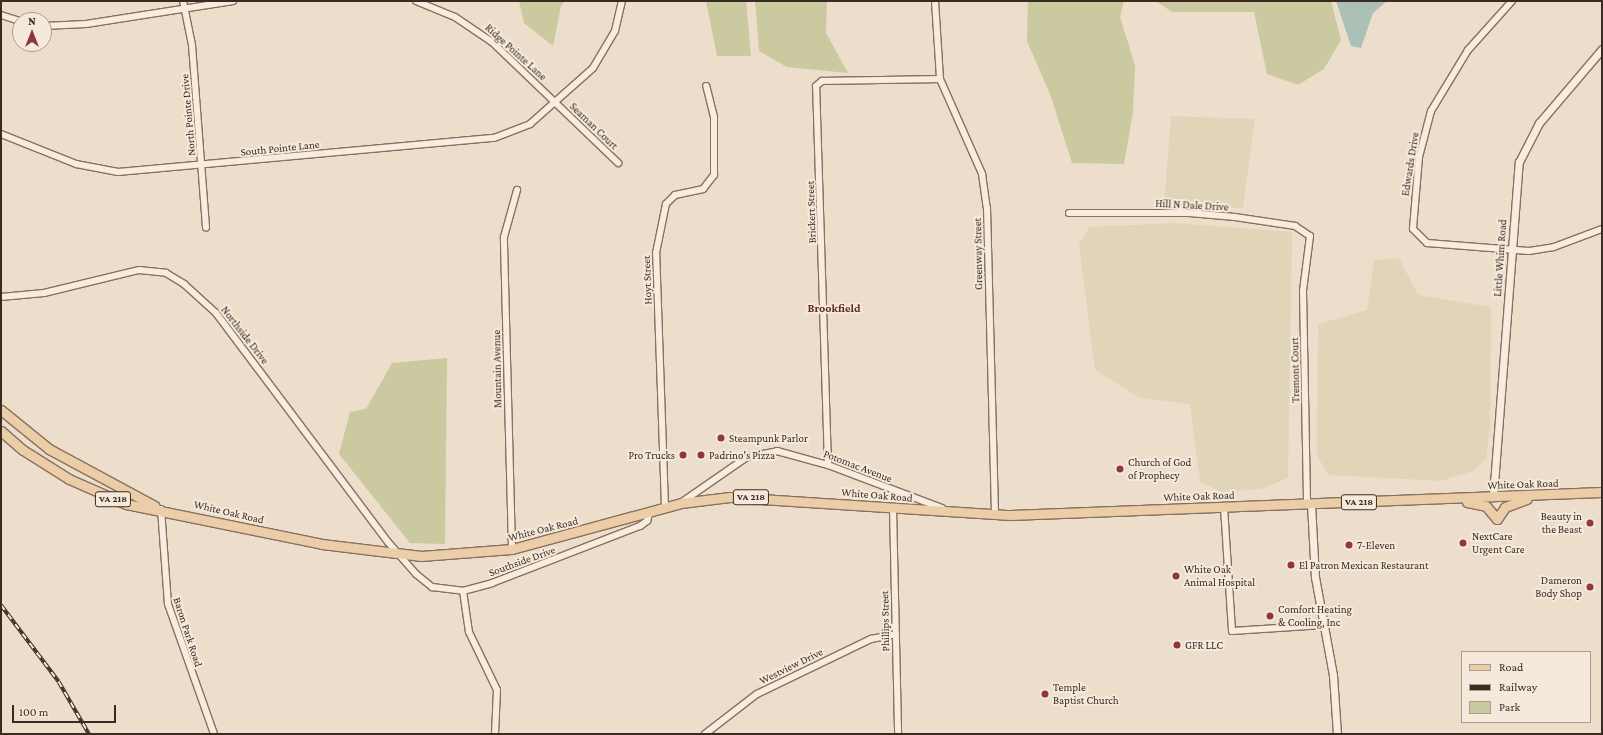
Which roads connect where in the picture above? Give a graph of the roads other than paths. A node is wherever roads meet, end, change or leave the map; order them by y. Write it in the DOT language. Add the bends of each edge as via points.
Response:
graph roads {
  1 [pos="183,1"];
  2 [pos="233,1"];
  3 [pos="416,1"];
  4 [pos="622,1"];
  5 [pos="935,1"];
  6 [pos="1512,1"];
  7 [pos="185,9"];
  8 [pos="1,15"];
  9 [pos="12,18"];
  10 [pos="52,26"];
  11 [pos="1602,49"];
  12 [pos="940,79"];
  13 [pos="706,86"];
  14 [pos="557,103"];
  15 [pos="1,134"];
  16 [pos="618,163"];
  17 [pos="202,165"];
  18 [pos="517,190"];
  19 [pos="1069,213"];
  20 [pos="206,227"];
  21 [pos="1602,229"];
  22 [pos="1310,236"];
  23 [pos="1512,250"];
  24 [pos="1,297"];
  25 [pos="1,410"];
  26 [pos="1,431"];
  27 [pos="828,465"];
  28 [pos="1602,492"];
  29 [pos="1542,495"];
  30 [pos="1493,497"];
  31 [pos="1440,499"];
  32 [pos="681,503"];
  33 [pos="1309,504"];
  34 [pos="665,507"];
  35 [pos="1224,507"];
  36 [pos="893,508"];
  37 [pos="161,509"];
  38 [pos="650,511"];
  39 [pos="970,514"];
  40 [pos="995,515"];
  41 [pos="512,549"];
  42 [pos="399,555"];
  43 [pos="464,591"];
  44 [pos="1324,625"];
  45 [pos="896,634"];
  46 [pos="214,734"];
  47 [pos="495,734"];
  48 [pos="705,734"];
  49 [pos="898,734"];
  50 [pos="1337,734"];
  1 -- 7 [label="street, North Pointe Drive"];
  2 -- 7 [label="street"];
  3 -- 14 [label="street, Ridge Pointe Lane" via="474,28"];
  4 -- 14 [label="street, South Pointe Lane" via="614,31 602,56"];
  5 -- 12 [label="street, Greenway Street"];
  6 -- 23 [label="street, Edwards Drive" via="1468,50 1431,111 1421,143 1413,224 1418,237 1427,242"];
  7 -- 10 [label="street" via="80,25"];
  7 -- 17 [label="street, North Pointe Drive"];
  8 -- 9 [label="street"];
  11 -- 23 [label="street, Little Whim Road" via="1539,123 1523,150 1516,178"];
  12 -- 27 [label="street, Brickert Street" via="822,81 816,86"];
  12 -- 40 [label="street, Greenway Street" via="982,174 987,208"];
  13 -- 34 [label="street, Hoyt Street" via="714,117 714,175 703,189 675,195 666,204 656,253"];
  14 -- 16 [label="street, Seaman Court"];
  14 -- 17 [label="street, South Pointe Lane" via="530,124 494,138"];
  15 -- 17 [label="street, South Pointe Lane" via="76,164 103,170"];
  17 -- 20 [label="street, North Pointe Drive"];
  18 -- 41 [label="street, Mountain Avenue" via="504,237"];
  19 -- 22 [label="street, Hill N Dale Drive" via="1189,213 1236,217 1295,226"];
  21 -- 23 [label="street, Edwards Drive" via="1554,247"];
  22 -- 33 [label="street, Tremont Court" via="1303,291"];
  23 -- 30 [label="street, Little Whim Road"];
  24 -- 42 [label="street, Northside Drive" via="44,293 133,271 158,271 175,277 216,313"];
  25 -- 37 [label="main road, White Oak Road / VA 218" via="54,452"];
  26 -- 37 [label="main road, White Oak Road / VA 218" via="23,450 69,479 126,504"];
  27 -- 32 [label="street, Potomac Avenue" via="786,452 758,453 727,470"];
  27 -- 39 [label="street, Potomac Avenue" via="945,510"];
  28 -- 29 [label="main road, White Oak Road / VA 218"];
  29 -- 30 [label="main road, White Oak Road / VA 218"];
  29 -- 31 [label="main road" via="1509,505 1497,519 1482,505"];
  30 -- 31 [label="main road, White Oak Road / VA 218"];
  31 -- 33 [label="main road, White Oak Road / VA 218"];
  32 -- 34 [label="main road, White Oak Road / VA 218"];
  32 -- 36 [label="main road, White Oak Road / VA 218" via="746,497"];
  33 -- 35 [label="main road, White Oak Road / VA 218"];
  33 -- 44 [label="street" via="1313,565"];
  34 -- 38 [label="main road, White Oak Road / VA 218"];
  35 -- 40 [label="main road, White Oak Road / VA 218"];
  35 -- 44 [label="street" via="1232,631"];
  36 -- 39 [label="main road, White Oak Road / VA 218"];
  36 -- 45 [label="street, Phillips Street"];
  37 -- 42 [label="main road, White Oak Road / VA 218" via="276,535"];
  37 -- 46 [label="street, Baron Park Road" via="168,604"];
  38 -- 41 [label="main road, White Oak Road / VA 218"];
  38 -- 43 [label="street, Southside Drive" via="648,521 640,526"];
  39 -- 40 [label="main road, White Oak Road / VA 218"];
  41 -- 42 [label="main road, White Oak Road / VA 218" via="453,556"];
  42 -- 43 [label="street, Southside Drive" via="432,587"];
  43 -- 47 [label="street" via="469,632 497,690"];
  44 -- 50 [label="street" via="1334,674"];
  45 -- 48 [label="street, Westview Drive" via="871,639 757,694"];
  45 -- 49 [label="street, Phillips Street"];
}
